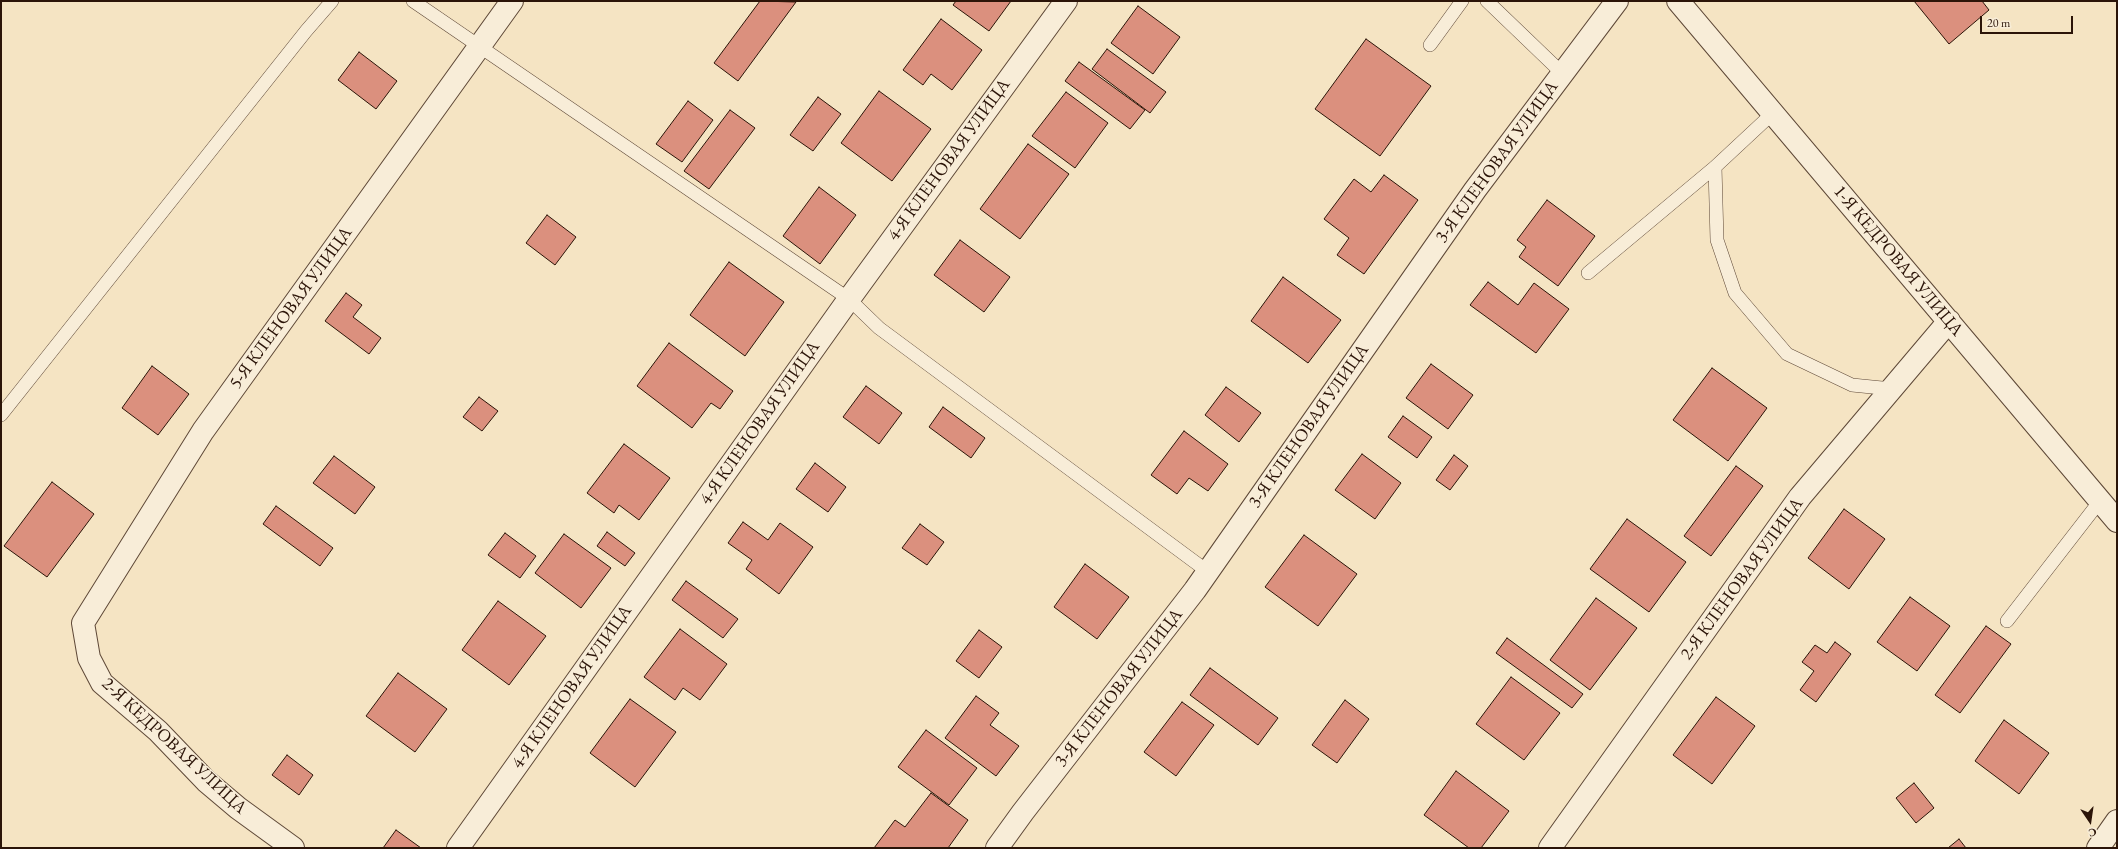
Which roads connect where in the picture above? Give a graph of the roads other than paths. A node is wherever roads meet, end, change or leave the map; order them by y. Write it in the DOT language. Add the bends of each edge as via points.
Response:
graph roads {
  1 [pos="332,1"];
  2 [pos="413,1"];
  3 [pos="512,1"];
  4 [pos="1066,1"];
  5 [pos="1462,1"];
  6 [pos="1487,1"];
  7 [pos="1617,1"];
  8 [pos="1678,1"];
  9 [pos="1430,45"];
  10 [pos="477,47"];
  11 [pos="1562,73"];
  12 [pos="1773,113"];
  13 [pos="1715,167"];
  14 [pos="1588,273"];
  15 [pos="849,299"];
  16 [pos="1949,321"];
  17 [pos="1892,389"];
  18 [pos="1,415"];
  19 [pos="2100,501"];
  20 [pos="2117,520"];
  21 [pos="1208,571"];
  22 [pos="2007,621"];
  23 [pos="83,623"];
  24 [pos="2117,820"];
  25 [pos="293,848"];
  26 [pos="458,848"];
  27 [pos="998,848"];
  28 [pos="1550,848"];
  29 [pos="2098,848"];
  1 -- 18 [label="lane"];
  2 -- 10 [label="lane"];
  3 -- 10 [label="street, 5-Я КЛЕНОВАЯ УЛИЦА"];
  4 -- 15 [label="street, 4-Я КЛЕНОВАЯ УЛИЦА"];
  5 -- 9 [label="lane"];
  6 -- 11 [label="lane"];
  7 -- 11 [label="street, 3-Я КЛЕНОВАЯ УЛИЦА"];
  8 -- 12 [label="street, 1-Я КЕДРОВАЯ УЛИЦА"];
  10 -- 15 [label="lane"];
  10 -- 23 [label="street, 5-Я КЛЕНОВАЯ УЛИЦА" via="203,431"];
  11 -- 21 [label="street, 3-Я КЛЕНОВАЯ УЛИЦА" via="1475,190"];
  12 -- 13 [label="lane"];
  12 -- 16 [label="street, 1-Я КЕДРОВАЯ УЛИЦА"];
  13 -- 14 [label="lane"];
  13 -- 17 [label="lane" via="1716,240 1735,293 1787,354 1852,385"];
  15 -- 21 [label="lane" via="879,328"];
  15 -- 26 [label="street, 4-Я КЛЕНОВАЯ УЛИЦА"];
  16 -- 17 [label="street, 2-Я КЛЕНОВАЯ УЛИЦА"];
  16 -- 19 [label="street, 1-Я КЕДРОВАЯ УЛИЦА"];
  17 -- 28 [label="street, 2-Я КЛЕНОВАЯ УЛИЦА" via="1800,497"];
  19 -- 20 [label="street, 1-Я КЕДРОВАЯ УЛИЦА"];
  19 -- 22 [label="lane"];
  21 -- 27 [label="street, 3-Я КЛЕНОВАЯ УЛИЦА"];
  23 -- 25 [label="street, 2-Я КЕДРОВАЯ УЛИЦА" via="89,658 102,683 158,731 206,781"];
  24 -- 29 [label="street"];
}
